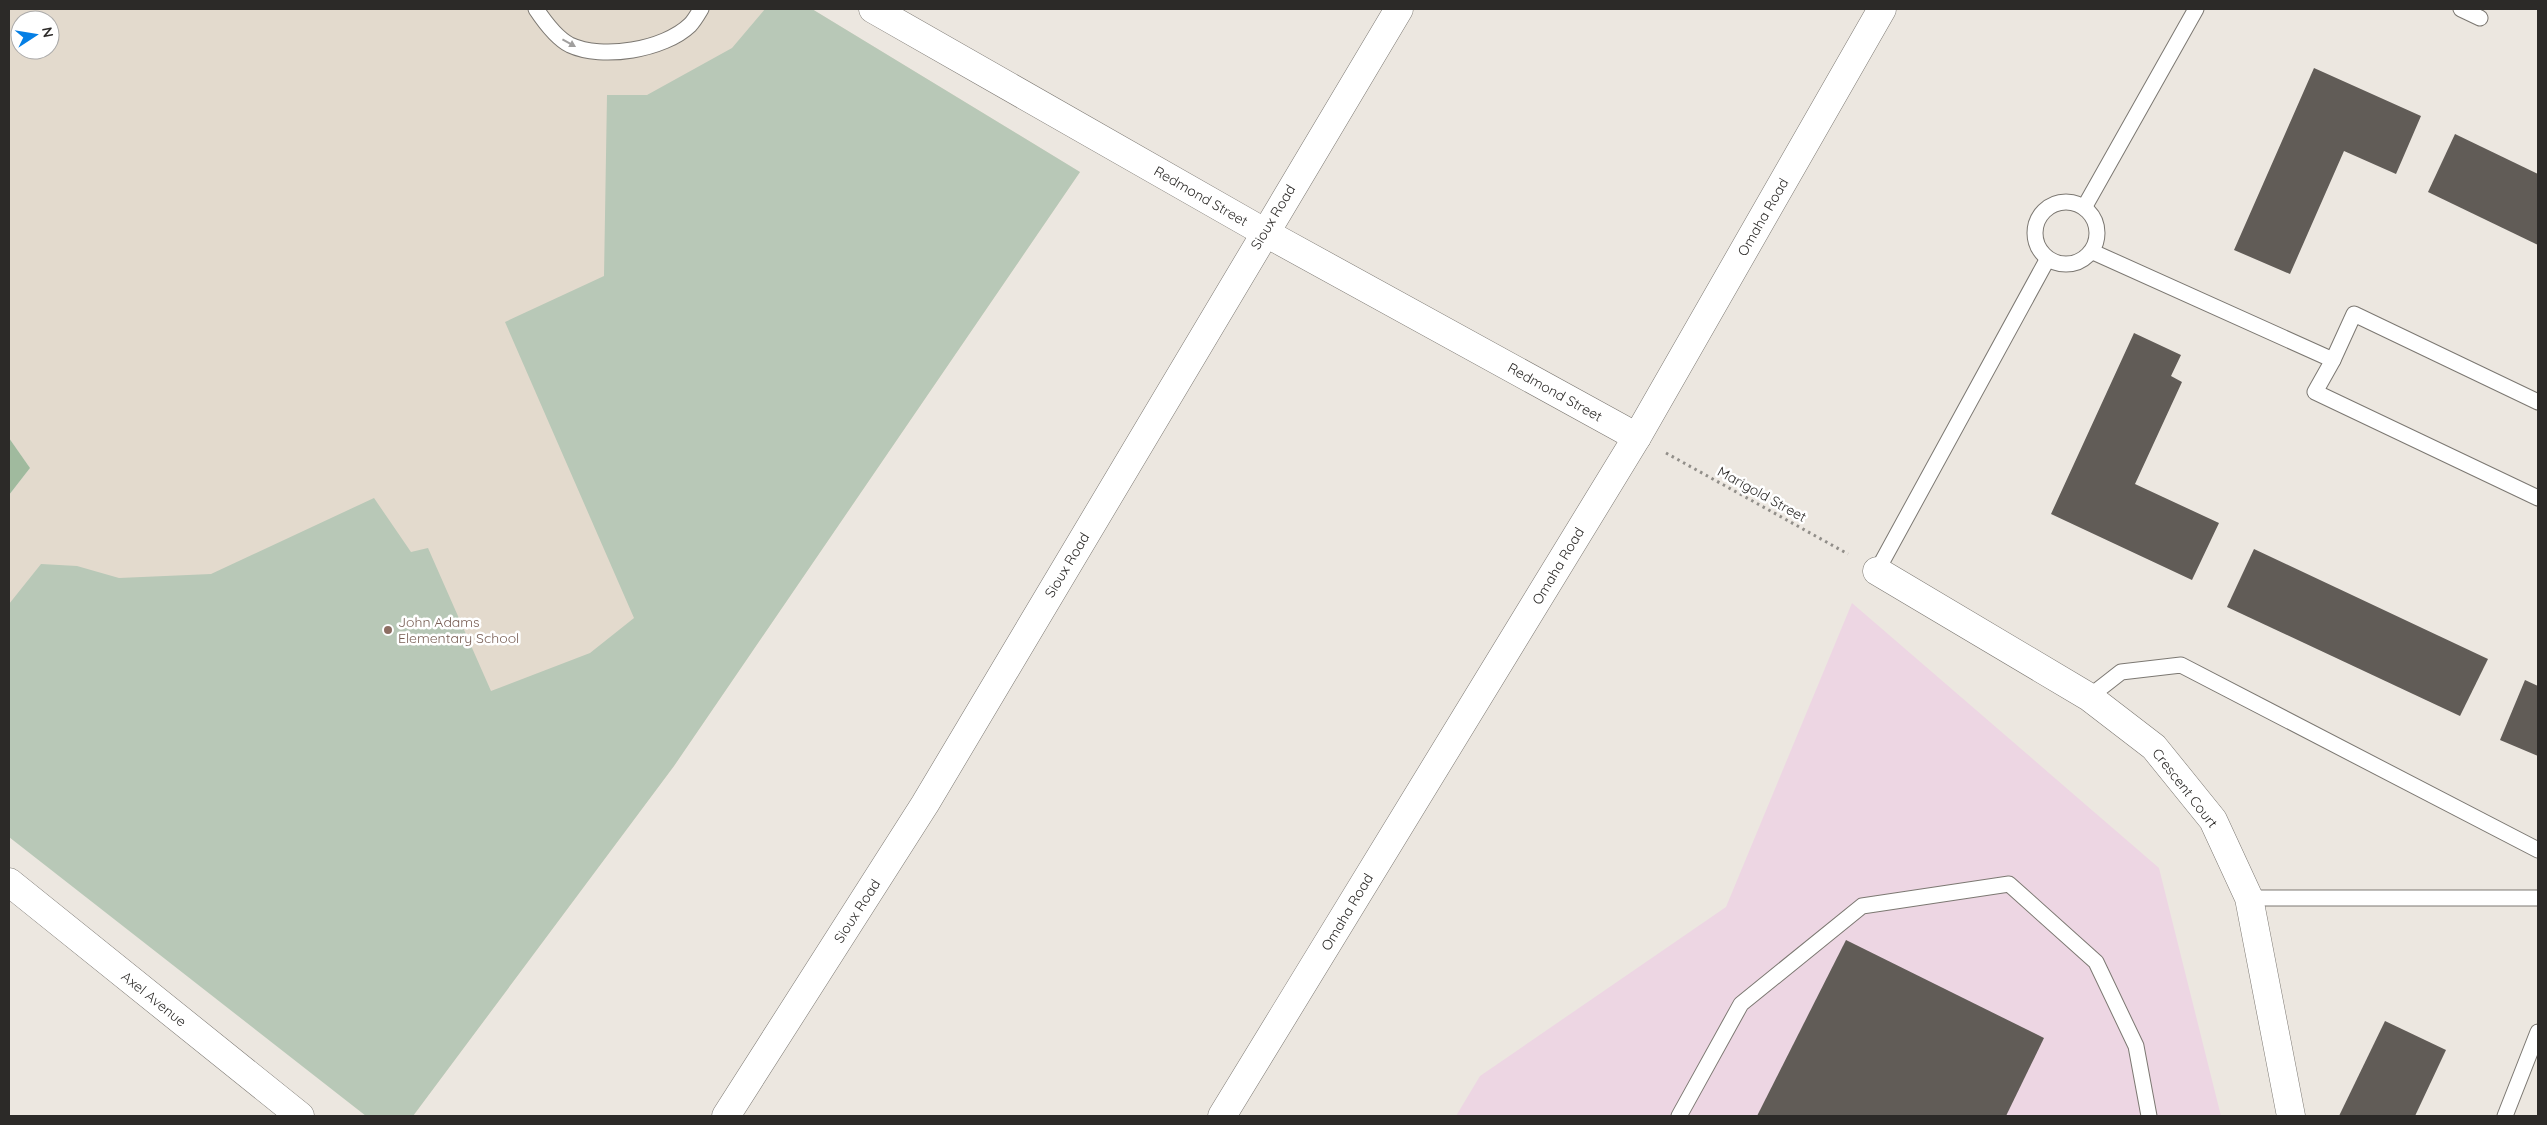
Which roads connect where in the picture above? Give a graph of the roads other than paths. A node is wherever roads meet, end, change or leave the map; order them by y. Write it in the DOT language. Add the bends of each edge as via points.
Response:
graph roads {
  1 [pos="536,9"];
  2 [pos="701,9"];
  3 [pos="873,9"];
  4 [pos="1398,9"];
  5 [pos="1882,9"];
  6 [pos="2196,9"];
  7 [pos="2461,9"];
  8 [pos="2480,18"];
  9 [pos="2085,206"];
  10 [pos="1264,232"];
  11 [pos="2093,252"];
  12 [pos="2047,260"];
  13 [pos="2333,360"];
  14 [pos="2538,402"];
  15 [pos="1637,437"];
  16 [pos="2538,498"];
  17 [pos="1877,571"];
  18 [pos="2089,697"];
  19 [pos="2538,850"];
  20 [pos="9,882"];
  21 [pos="2250,898"];
  22 [pos="2538,898"];
  23 [pos="2538,1032"];
  24 [pos="300,1116"];
  25 [pos="726,1116"];
  26 [pos="1222,1116"];
  27 [pos="1679,1116"];
  28 [pos="2149,1116"];
  29 [pos="2291,1116"];
  30 [pos="2505,1116"];
  1 -- 2 [label="lane, one-way" via="547,25 569,45 599,52 633,50 665,40 690,25"];
  3 -- 10 [label="street, Redmond Street"];
  4 -- 10 [label="street, Sioux Road"];
  5 -- 15 [label="street, Omaha Road"];
  6 -- 9 [label="lane"];
  7 -- 8 [label="lane"];
  9 -- 11 [label="lane" via="2098,227"];
  9 -- 12 [label="lane" via="2060,200 2039,214 2033,238"];
  10 -- 15 [label="street, Redmond Street"];
  10 -- 25 [label="street, Sioux Road" via="925,804"];
  11 -- 12 [label="lane" via="2071,265"];
  11 -- 13 [label="lane"];
  12 -- 17 [label="lane"];
  13 -- 14 [label="lane" via="2354,314"];
  13 -- 16 [label="lane" via="2315,392"];
  15 -- 26 [label="street, Omaha Road"];
  17 -- 18 [label="street, Crescent Court"];
  18 -- 19 [label="lane" via="2121,672 2181,665"];
  18 -- 21 [label="street, Crescent Court" via="2154,747 2214,820"];
  20 -- 24 [label="street, Axel Avenue"];
  21 -- 22 [label="lane"];
  21 -- 29 [label="street, Crescent Court"];
  23 -- 30 [label="lane"];
  27 -- 28 [label="lane" via="1741,1004 1862,906 2009,884 2096,962 2136,1046"];
}
